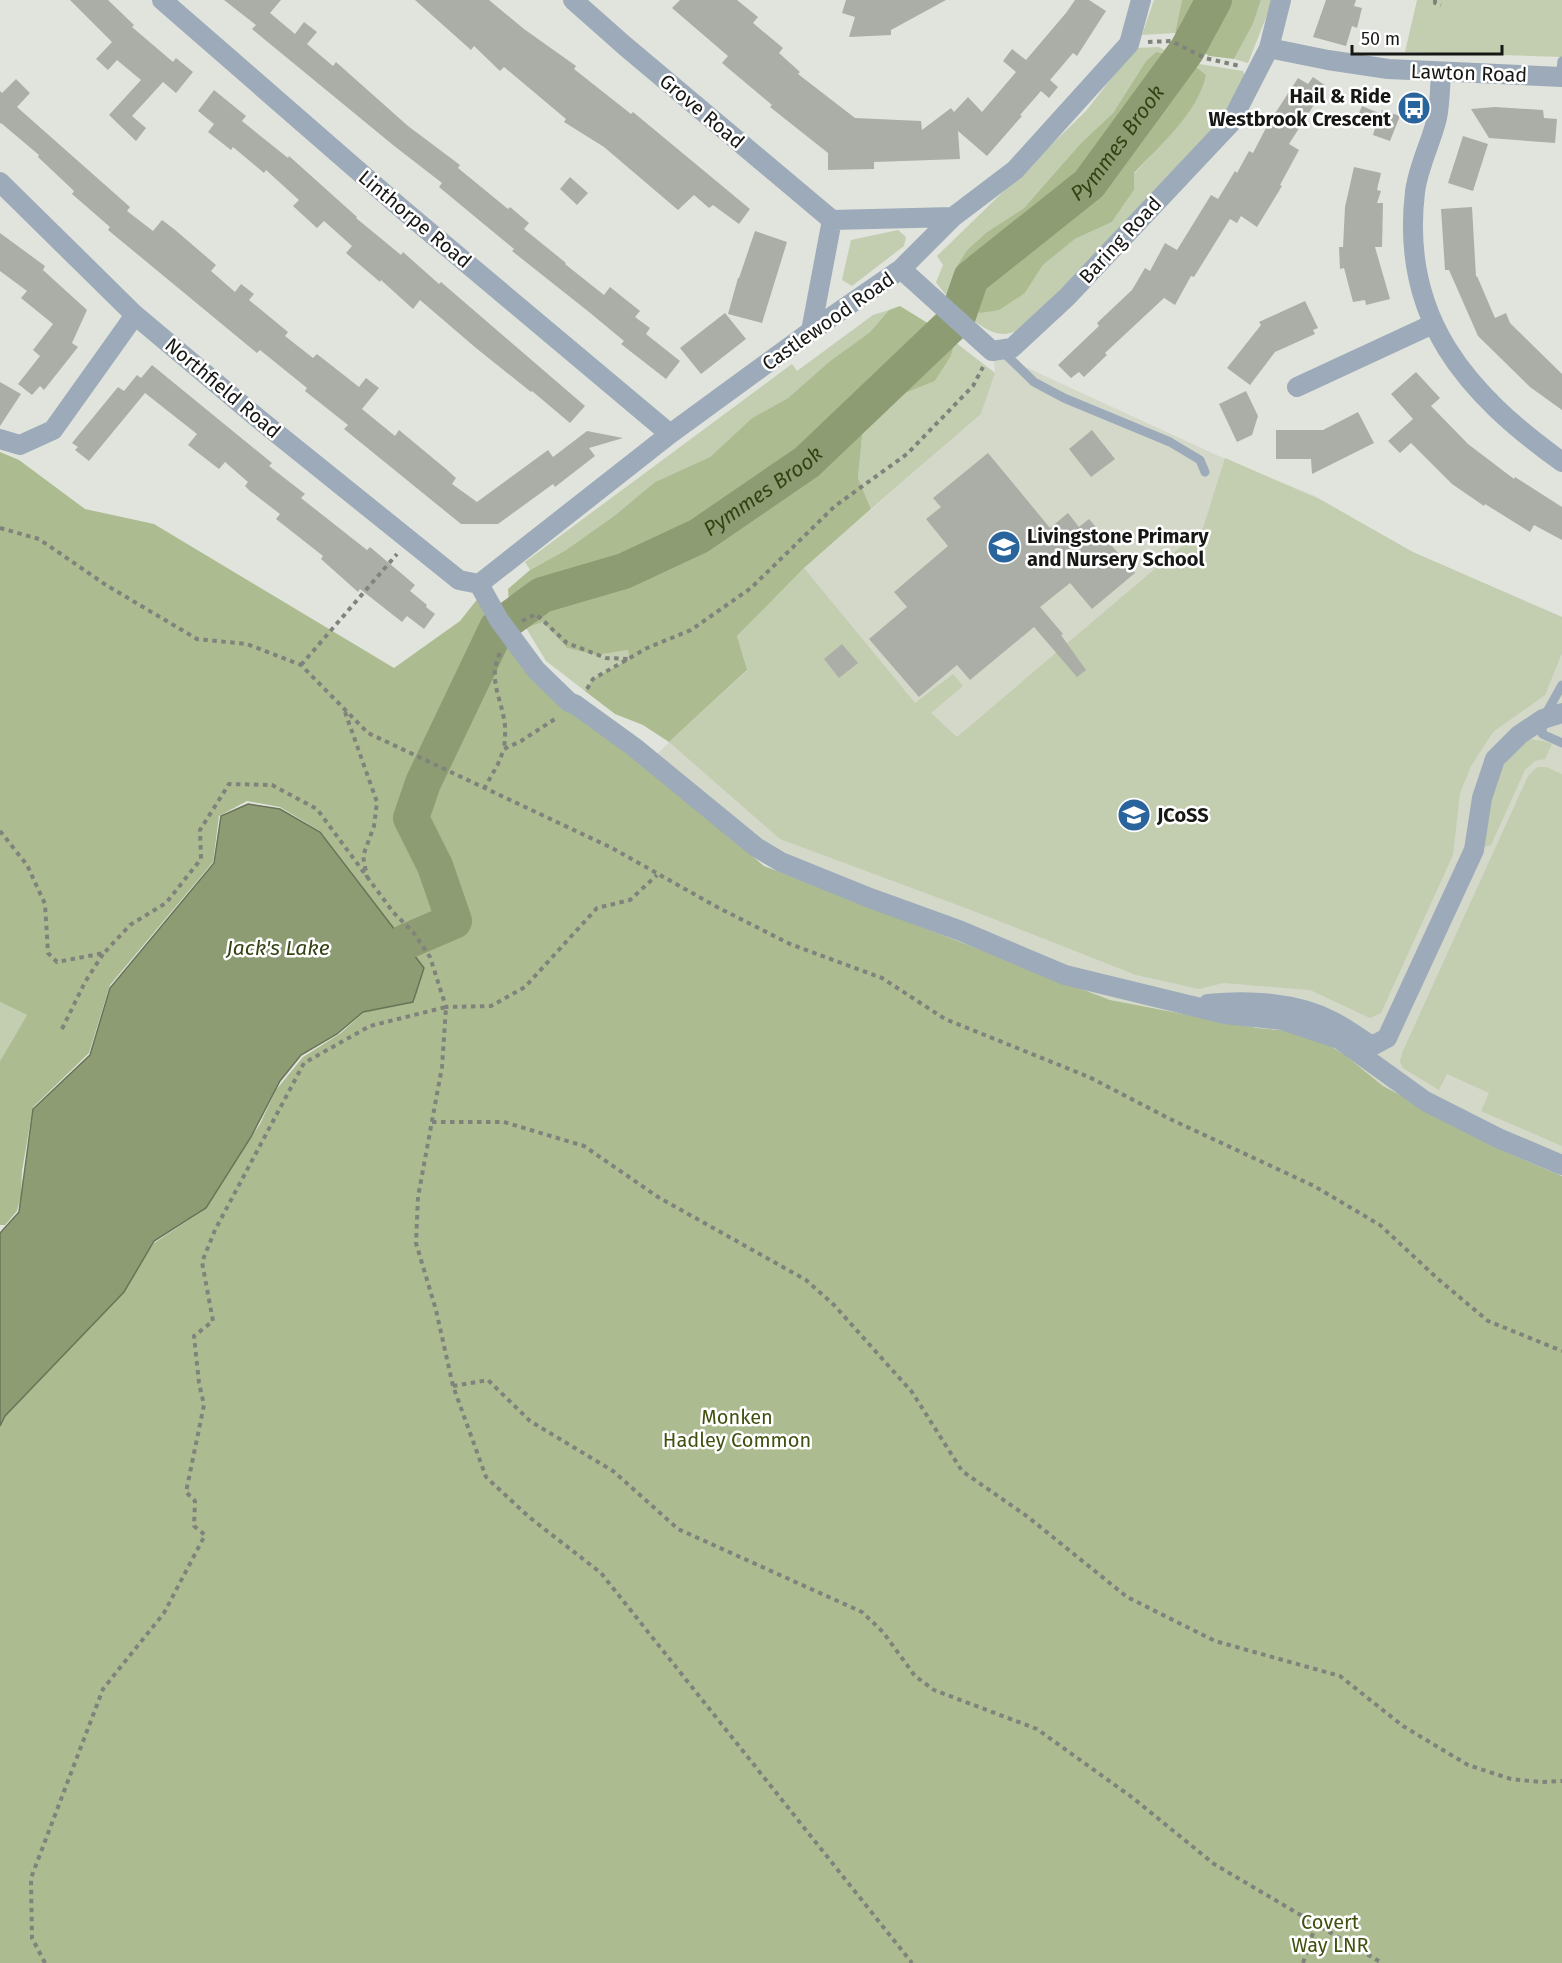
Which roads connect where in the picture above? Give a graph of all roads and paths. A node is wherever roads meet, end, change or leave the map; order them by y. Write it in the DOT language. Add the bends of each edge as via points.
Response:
graph roads {
  1 [pos="162,0"];
  2 [pos="573,0"];
  3 [pos="1141,0"];
  4 [pos="1281,0"];
  5 [pos="1435,0"];
  6 [pos="1441,5"];
  7 [pos="1172,41"];
  8 [pos="1269,48"];
  9 [pos="1258,69"];
  10 [pos="1561,71"];
  11 [pos="1441,72"];
  12 [pos="0,182"];
  13 [pos="953,217"];
  14 [pos="832,220"];
  15 [pos="901,269"];
  16 [pos="135,315"];
  17 [pos="1433,324"];
  18 [pos="811,331"];
  19 [pos="997,350"];
  20 [pos="1297,387"];
  21 [pos="670,434"];
  22 [pos="0,439"];
  23 [pos="1562,462"];
  24 [pos="1205,472"];
  25 [pos="0,528"];
  26 [pos="410,540"];
  27 [pos="479,584"];
  28 [pos="301,665"];
  29 [pos="1562,686"];
  30 [pos="576,705"];
  31 [pos="345,711"];
  32 [pos="1562,713"];
  33 [pos="1543,719"];
  34 [pos="1562,743"];
  35 [pos="484,789"];
  36 [pos="0,831"];
  37 [pos="657,875"];
  38 [pos="368,878"];
  39 [pos="104,953"];
  40 [pos="1188,1005"];
  41 [pos="446,1007"];
  42 [pos="62,1029"];
  43 [pos="432,1122"];
  44 [pos="1562,1165"];
  45 [pos="1562,1351"];
  46 [pos="453,1386"];
  47 [pos="1562,1780"];
  48 [pos="1316,1924"];
  49 [pos="45,1963"];
  50 [pos="912,1963"];
  51 [pos="1303,1963"];
  52 [pos="1382,1963"];
  1 -- 21 [label="street, Linthorpe Road" via="402,209"];
  2 -- 14 [label="street, Grove Road"];
  3 -- 13 [label="street, Castlewood Road" via="1129,44 1015,170"];
  4 -- 8 [label="street, Baring Road"];
  5 -- 6 [label="path"];
  7 -- 9 [label="path" via="1205,58"];
  8 -- 9 [label="street, Baring Road"];
  8 -- 11 [label="street, Lawton Road" via="1388,69"];
  9 -- 19 [label="street, Baring Road" via="1230,124 1067,297 1011,348"];
  10 -- 11 [label="street, Lawton Road"];
  11 -- 17 [label="street" via="1437,117 1415,191 1413,249 1420,287"];
  12 -- 16 [label="street, Northfield Road"];
  13 -- 14 [label="street"];
  13 -- 15 [label="street, Castlewood Road"];
  14 -- 18 [label="street"];
  15 -- 18 [label="street, Castlewood Road"];
  15 -- 19 [label="street"];
  16 -- 22 [label="street" via="53,430 20,445"];
  16 -- 26 [label="street, Northfield Road"];
  17 -- 20 [label="street"];
  17 -- 23 [label="street" via="1457,366 1480,392"];
  18 -- 21 [label="street, Castlewood Road"];
  19 -- 24 [label="lane" via="1034,382 1083,407 1170,442 1200,460"];
  19 -- 30 [label="path" via="973,386 907,454 836,506 752,588 691,630 647,648 593,679"];
  21 -- 27 [label="street, Castlewood Road"];
  25 -- 28 [label="path" via="39,539 106,585 197,639 247,644"];
  26 -- 27 [label="street, Northfield Road" via="459,580"];
  26 -- 28 [label="path"];
  27 -- 30 [label="street" via="536,670"];
  28 -- 31 [label="path"];
  29 -- 33 [label="lane"];
  30 -- 35 [label="path" via="504,749"];
  30 -- 40 [label="street" via="634,747 756,848 781,862 1065,975"];
  31 -- 35 [label="path" via="368,733"];
  31 -- 38 [label="path" via="377,802 374,826 363,856"];
  32 -- 33 [label="street"];
  33 -- 34 [label="lane" via="1542,734"];
  33 -- 40 [label="street" via="1519,735 1495,759 1482,798 1474,850 1387,1038 1372,1046 1331,1020 1299,1008 1236,1001"];
  35 -- 37 [label="path" via="612,848"];
  36 -- 39 [label="path" via="27,865 45,904 48,953 57,962"];
  37 -- 41 [label="path" via="630,900 597,908 525,987 491,1006"];
  37 -- 45 [label="path" via="790,944 882,978 945,1019 1089,1077 1314,1186 1380,1225 1488,1321"];
  38 -- 39 [label="path" via="317,809 272,785 229,784 200,830 201,859 166,903 130,925"];
  38 -- 41 [label="path" via="430,957"];
  39 -- 42 [label="path"];
  40 -- 44 [label="street" via="1225,1014 1282,1020 1340,1039 1425,1101"];
  41 -- 43 [label="path" via="442,1067"];
  41 -- 49 [label="path" via="370,1026 304,1063 215,1230 202,1262 213,1321 194,1336 204,1405 186,1492 195,1501 194,1526 205,1535 164,1613 103,1689 31,1878 32,1938"];
  43 -- 46 [label="path" via="418,1197 416,1243"];
  43 -- 47 [label="path" via="504,1122 584,1146 658,1197 806,1280 834,1305 912,1392 962,1472 1028,1517 1127,1597 1215,1641 1340,1676 1403,1726 1468,1765 1511,1779"];
  46 -- 48 [label="path" via="488,1380 530,1421 613,1471 678,1529 862,1612 883,1632 915,1676 934,1690 1037,1730 1133,1798 1214,1864"];
  46 -- 50 [label="path" via="486,1477 529,1517 601,1573"];
  48 -- 51 [label="path"];
  48 -- 52 [label="path"];
}
